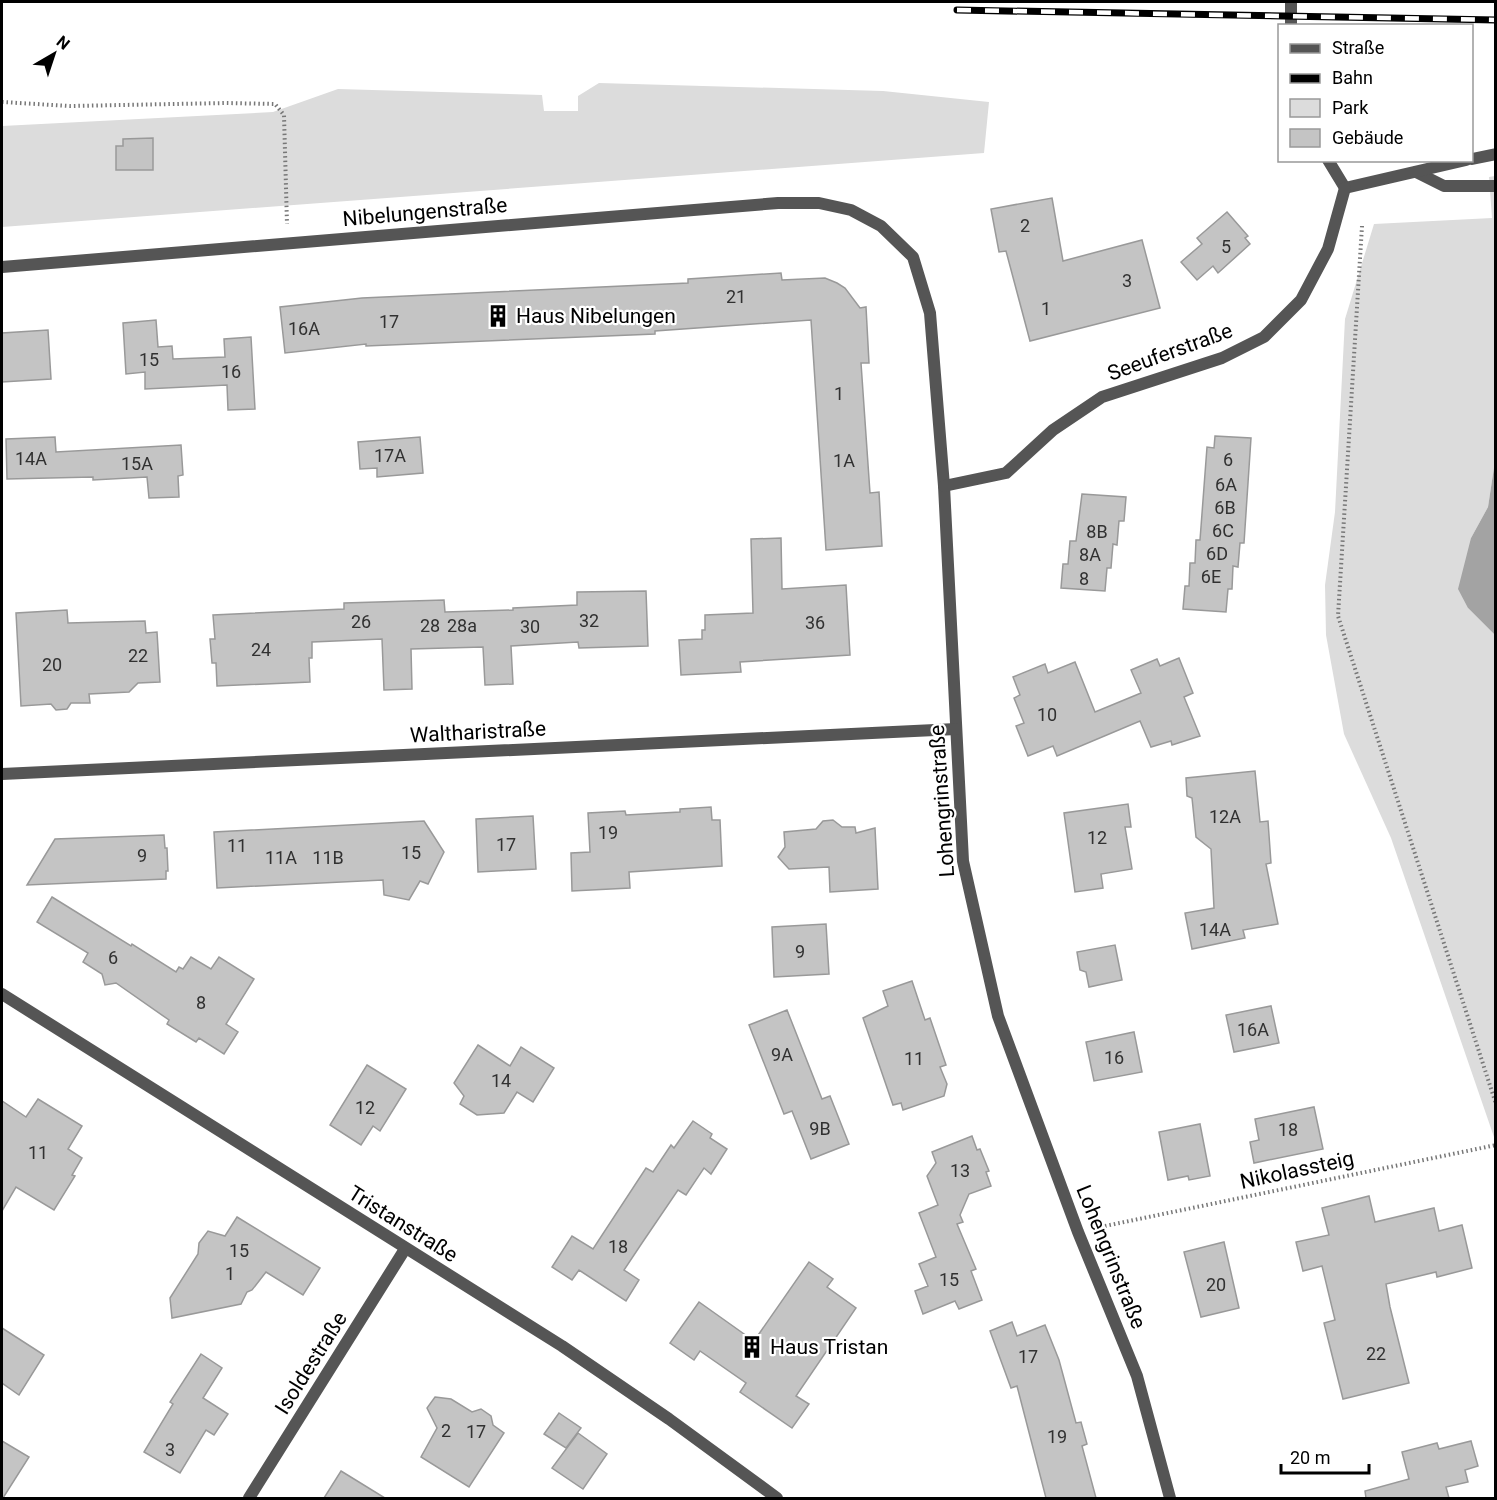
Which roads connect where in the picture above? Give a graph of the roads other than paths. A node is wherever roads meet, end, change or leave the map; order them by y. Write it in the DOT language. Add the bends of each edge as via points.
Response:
graph roads {
  1 [pos="1292,2"];
  2 [pos="1291,24"];
  3 [pos="1496,154"];
  4 [pos="1473,159"];
  5 [pos="1329,162"];
  6 [pos="1458,162"];
  7 [pos="1416,172"];
  8 [pos="1496,186"];
  9 [pos="1345,188"];
  10 [pos="851,210"];
  11 [pos="2,267"];
  12 [pos="944,486"];
  13 [pos="956,729"];
  14 [pos="2,774"];
  15 [pos="2,994"];
  16 [pos="405,1249"];
  17 [pos="249,1498"];
  18 [pos="777,1498"];
  19 [pos="1170,1498"];
  1 -- 2 [label="street"];
  3 -- 4 [label="street"];
  5 -- 9 [label="street"];
  6 -- 7 [label="street"];
  7 -- 8 [label="street" via="1444,186"];
  7 -- 9 [label="street"];
  9 -- 12 [label="street, Seeuferstraße" via="1328,249 1301,300 1264,337 1222,358 1102,397 1053,429 1006,473"];
  10 -- 11 [label="street, Nibelungenstraße" via="819,203 778,203"];
  10 -- 12 [label="street, Lohengrinstraße" via="881,226 913,257 930,313"];
  12 -- 13 [label="street, Lohengrinstraße"];
  13 -- 14 [label="street, Waltharistraße"];
  13 -- 19 [label="street, Lohengrinstraße" via="963,861 998,1016 1078,1232 1137,1376"];
  15 -- 16 [label="street, Tristanstraße"];
  16 -- 17 [label="street, Isoldestraße"];
  16 -- 18 [label="street, Tristanstraße" via="572,1353"];
}
